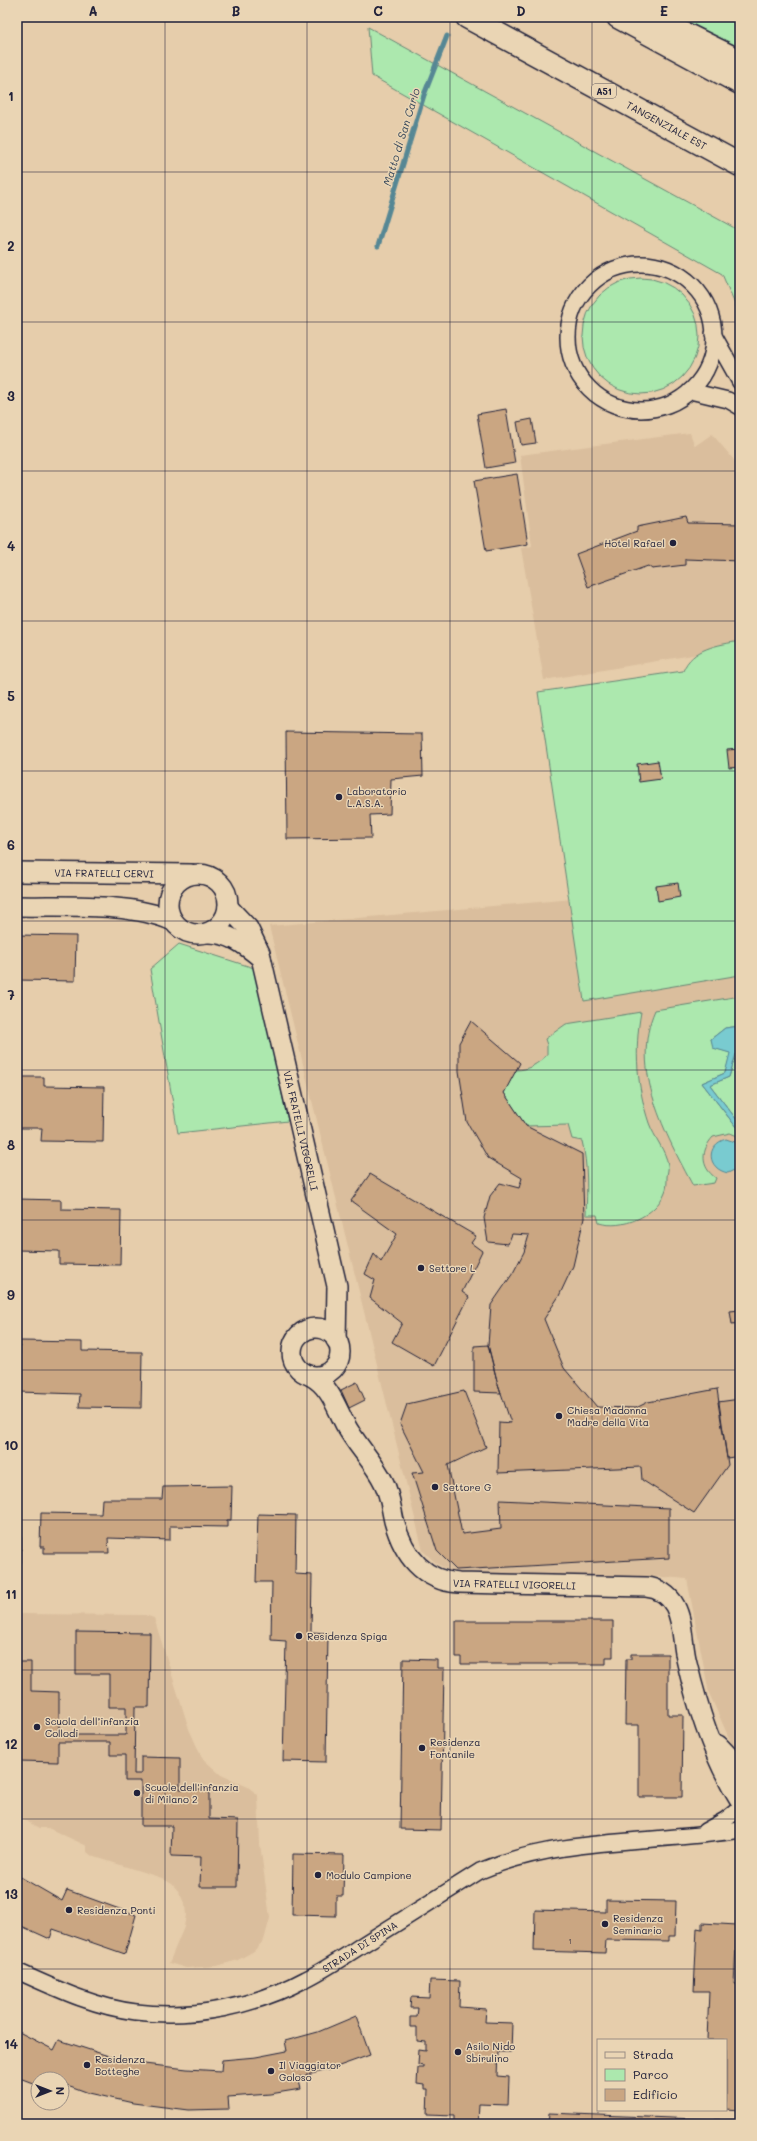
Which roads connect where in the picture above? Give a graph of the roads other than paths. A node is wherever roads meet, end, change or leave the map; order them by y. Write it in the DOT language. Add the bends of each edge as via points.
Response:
graph roads {
  1 [pos="467,17"];
  2 [pos="618,17"];
  3 [pos="637,17"];
  4 [pos="740,61"];
  5 [pos="740,83"];
  6 [pos="740,165"];
  7 [pos="713,334"];
  8 [pos="740,382"];
  9 [pos="690,391"];
  10 [pos="740,407"];
  11 [pos="17,872"];
  12 [pos="191,874"];
  13 [pos="17,906"];
  14 [pos="228,907"];
  15 [pos="173,921"];
  16 [pos="208,932"];
  17 [pos="262,959"];
  18 [pos="337,1303"];
  19 [pos="314,1329"];
  20 [pos="336,1340"];
  21 [pos="332,1369"];
  22 [pos="311,1376"];
  23 [pos="331,1395"];
  24 [pos="707,1729"];
  25 [pos="740,1768"];
  26 [pos="740,1800"];
  27 [pos="740,1808"];
  28 [pos="740,1830"];
  29 [pos="698,1834"];
  30 [pos="17,1970"];
  1 -- 6 [label="highway, TANGENZIALE EST / A51"];
  2 -- 5 [label="highway"];
  3 -- 4 [label="highway" via="660,22"];
  7 -- 8 [label="street"];
  7 -- 9 [label="street" via="708,365"];
  7 -- 9 [label="street" via="707,307 692,285 670,270 652,265 625,266 600,276 584,291 572,311 568,338 572,360 582,380 602,399 627,409 650,410 671,403"];
  9 -- 10 [label="street" via="728,400"];
  11 -- 12 [label="street, VIA FRATELLI CERVI"];
  12 -- 14 [label="street" via="207,875 216,880 226,893"];
  12 -- 15 [label="street" via="177,882 172,889 168,905"];
  13 -- 15 [label="street" via="133,910 153,913"];
  14 -- 16 [label="street" via="222,923"];
  14 -- 17 [label="street, VIA FRATELLI VIGORELLI" via="252,935"];
  15 -- 16 [label="street" via="185,931 194,934"];
  16 -- 17 [label="street" via="232,937"];
  17 -- 18 [label="street, VIA FRATELLI VIGORELLI" via="336,1282"];
  18 -- 19 [label="street" via="325,1322"];
  18 -- 20 [label="street, VIA FRATELLI VIGORELLI"];
  19 -- 20 [label="street" via="329,1332"];
  19 -- 22 [label="street" via="298,1336 293,1344 292,1354 297,1367"];
  20 -- 21 [label="street" via="340,1351"];
  21 -- 22 [label="street" via="323,1375"];
  21 -- 23 [label="street, VIA FRATELLI VIGORELLI"];
  22 -- 23 [label="street, VIA FRATELLI VIGORELLI" via="321,1382"];
  23 -- 24 [label="street, VIA FRATELLI VIGORELLI" via="351,1434 384,1482 396,1528 404,1547 420,1568 431,1576 459,1583 646,1587 660,1591 669,1598 679,1615 687,1664"];
  24 -- 25 [label="street, VIA FRATELLI VIGORELLI"];
  24 -- 26 [label="street, VIA FRATELLI VIGORELLI" via="724,1771"];
  27 -- 29 [label="street, STRADA DI SPINA" via="713,1828"];
  28 -- 29 [label="street, STRADA DI SPINA"];
  29 -- 30 [label="street, STRADA DI SPINA" via="560,1848 504,1860 480,1871 304,1980 256,2000 218,2010 152,2013 117,2008 67,1994"];
}
